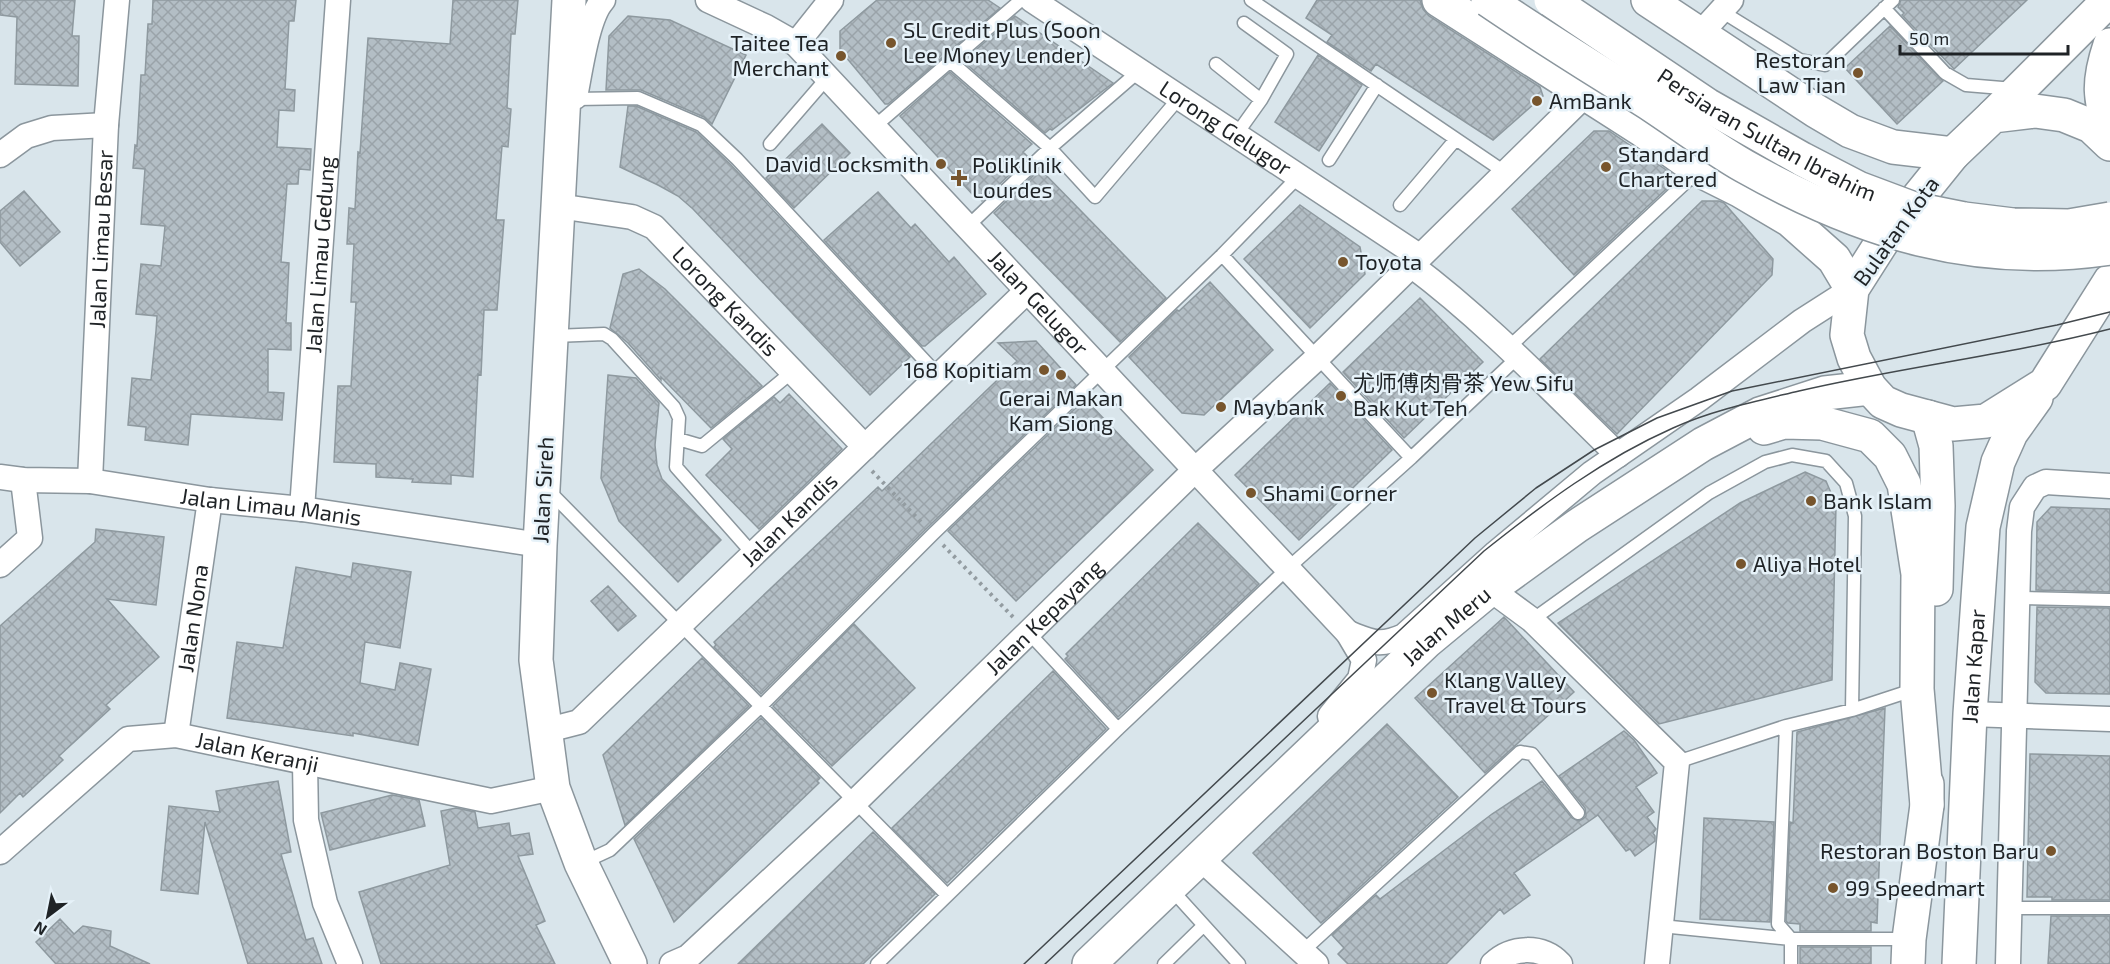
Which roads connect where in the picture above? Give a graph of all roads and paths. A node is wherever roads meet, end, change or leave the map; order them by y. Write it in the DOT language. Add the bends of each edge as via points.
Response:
graph roads {
  1 [pos="117,0"];
  2 [pos="338,0"];
  3 [pos="569,0"];
  4 [pos="603,0"];
  5 [pos="708,0"];
  6 [pos="831,0"];
  7 [pos="1021,0"];
  8 [pos="1032,0"];
  9 [pos="1251,0"];
  10 [pos="1439,0"];
  11 [pos="1488,0"];
  12 [pos="1551,0"];
  13 [pos="1648,0"];
  14 [pos="2109,0"];
  15 [pos="1888,4"];
  16 [pos="1717,15"];
  17 [pos="1244,23"];
  18 [pos="796,44"];
  19 [pos="2110,45"];
  20 [pos="950,61"];
  21 [pos="1216,64"];
  22 [pos="1139,71"];
  23 [pos="827,78"];
  24 [pos="1377,85"];
  25 [pos="2021,89"];
  26 [pos="1586,94"];
  27 [pos="1179,98"];
  28 [pos="575,99"];
  29 [pos="1262,100"];
  30 [pos="1993,116"];
  31 [pos="106,125"];
  32 [pos="874,127"];
  33 [pos="1236,135"];
  34 [pos="2110,135"];
  35 [pos="1456,139"];
  36 [pos="561,142"];
  37 [pos="770,144"];
  38 [pos="2110,144"];
  39 [pos="1050,148"];
  40 [pos="1953,154"];
  41 [pos="0,155"];
  42 [pos="1329,160"];
  43 [pos="1700,170"];
  44 [pos="1506,173"];
  45 [pos="1299,176"];
  46 [pos="1400,205"];
  47 [pos="558,206"];
  48 [pos="2110,219"];
  49 [pos="967,227"];
  50 [pos="2110,248"];
  51 [pos="1222,255"];
  52 [pos="1415,260"];
  53 [pos="2108,287"];
  54 [pos="1852,290"];
  55 [pos="1027,291"];
  56 [pos="551,336"];
  57 [pos="1513,353"];
  58 [pos="1318,357"];
  59 [pos="792,372"];
  60 [pos="1102,372"];
  61 [pos="939,376"];
  62 [pos="2046,384"];
  63 [pos="1870,388"];
  64 [pos="1928,417"];
  65 [pos="678,439"];
  66 [pos="1704,444"];
  67 [pos="864,447"];
  68 [pos="1618,455"];
  69 [pos="1411,458"];
  70 [pos="1195,470"];
  71 [pos="11,478"];
  72 [pos="90,481"];
  73 [pos="543,484"];
  74 [pos="2110,486"];
  75 [pos="210,500"];
  76 [pos="302,509"];
  77 [pos="540,545"];
  78 [pos="753,554"];
  79 [pos="0,565"];
  80 [pos="1287,568"];
  81 [pos="1490,589"];
  82 [pos="2018,598"];
  83 [pos="2110,600"];
  84 [pos="1532,620"];
  85 [pos="681,625"];
  86 [pos="1028,632"];
  87 [pos="1348,633"];
  88 [pos="1917,689"];
  89 [pos="761,706"];
  90 [pos="1852,710"];
  91 [pos="1970,714"];
  92 [pos="2016,715"];
  93 [pos="2110,719"];
  94 [pos="1786,726"];
  95 [pos="1118,729"];
  96 [pos="544,731"];
  97 [pos="176,735"];
  98 [pos="1677,762"];
  99 [pos="305,763"];
  100 [pos="553,788"];
  101 [pos="1273,789"];
  102 [pos="855,802"];
  103 [pos="1927,805"];
  104 [pos="1578,813"];
  105 [pos="0,852"];
  106 [pos="1200,858"];
  107 [pos="581,863"];
  108 [pos="1170,888"];
  109 [pos="947,895"];
  110 [pos="2010,908"];
  111 [pos="2110,908"];
  112 [pos="1203,926"];
  113 [pos="1660,926"];
  114 [pos="1791,939"];
  115 [pos="1908,952"];
  116 [pos="1962,956"];
  117 [pos="1309,958"];
  118 [pos="350,964"];
  119 [pos="630,964"];
  120 [pos="672,964"];
  121 [pos="877,964"];
  122 [pos="1089,964"];
  123 [pos="1164,964"];
  124 [pos="1239,964"];
  125 [pos="1493,964"];
  126 [pos="1560,964"];
  127 [pos="1657,964"];
  128 [pos="1791,964"];
  129 [pos="2008,964"];
  1 -- 31 [label="street, Jalan Limau Besar"];
  2 -- 76 [label="street, Jalan Limau Gedung"];
  3 -- 36 [label="main road, Jalan Sireh"];
  4 -- 28 [label="street" via="592,21"];
  5 -- 18 [label="street, Jalan Gelugor"];
  6 -- 18 [label="street"];
  7 -- 20 [label="lane"];
  8 -- 22 [label="street, Lorong Gelugor"];
  9 -- 24 [label="lane"];
  10 -- 26 [label="main road"];
  11 -- 50 [label="main road, Persiaran Sultan Ibrahim, bridge" via="1743,165 1857,220 1926,242 1989,252 2072,254"];
  12 -- 48 [label="main road, Persiaran Sultan Ibrahim, bridge" via="1707,105 1858,188 1914,209 1964,219 2068,226"];
  13 -- 16 [label="main road"];
  14 -- 25 [label="main road, Bulatan Kota"];
  15 -- 16 [label="lane" via="1825,65 1800,60"];
  15 -- 25 [label="lane" via="1945,73 1966,85"];
  16 -- 40 [label="main road" via="1816,111 1851,131 1893,147"];
  17 -- 29 [label="lane" via="1287,54"];
  18 -- 23 [label="street, Jalan Gelugor"];
  19 -- 34 [label="main road" via="2100,77"];
  20 -- 32 [label="lane"];
  20 -- 39 [label="lane"];
  21 -- 29 [label="lane"];
  22 -- 27 [label="street, Lorong Gelugor"];
  22 -- 39 [label="lane"];
  23 -- 32 [label="street, Jalan Gelugor"];
  23 -- 37 [label="lane"];
  24 -- 35 [label="lane"];
  24 -- 42 [label="lane"];
  25 -- 30 [label="main road, Bulatan Kota"];
  26 -- 43 [label="main road"];
  26 -- 44 [label="street, Jalan Kepayang"];
  27 -- 33 [label="street, Lorong Gelugor"];
  27 -- 39 [label="lane" via="1095,197"];
  28 -- 36 [label="street"];
  28 -- 61 [label="lane" via="638,98 701,125"];
  29 -- 33 [label="lane"];
  30 -- 38 [label="main road" via="2035,111 2064,115 2091,126"];
  30 -- 40 [label="main road, Bulatan Kota"];
  31 -- 41 [label="street" via="52,128 26,136"];
  31 -- 72 [label="street, Jalan Limau Besar"];
  32 -- 49 [label="street, Jalan Gelugor"];
  33 -- 45 [label="street, Lorong Gelugor"];
  35 -- 44 [label="lane"];
  35 -- 46 [label="lane"];
  36 -- 47 [label="main road, Jalan Sireh"];
  39 -- 49 [label="lane"];
  40 -- 54 [label="main road, Bulatan Kota" via="1882,242"];
  43 -- 54 [label="main road" via="1790,220 1834,259"];
  43 -- 57 [label="lane"];
  44 -- 52 [label="street, Jalan Kepayang"];
  45 -- 51 [label="lane"];
  45 -- 52 [label="street, Lorong Gelugor"];
  47 -- 56 [label="main road, Jalan Sireh"];
  47 -- 59 [label="street, Lorong Kandis" via="632,217 654,227"];
  49 -- 55 [label="street, Jalan Gelugor"];
  51 -- 58 [label="lane"];
  51 -- 60 [label="lane"];
  52 -- 57 [label="street, Lorong Gelugor"];
  52 -- 58 [label="street, Jalan Kepayang"];
  53 -- 62 [label="main road, Bulatan Kota"];
  54 -- 63 [label="main road, Bulatan Kota" via="1847,335"];
  54 -- 68 [label="street, Jalan Meru" via="1802,321"];
  55 -- 60 [label="street, Jalan Gelugor"];
  55 -- 61 [label="street, Jalan Kandis"];
  56 -- 65 [label="lane" via="604,334 612,339 674,406 679,418"];
  56 -- 73 [label="main road, Jalan Sireh"];
  57 -- 68 [label="street, Lorong Gelugor"];
  57 -- 69 [label="lane"];
  58 -- 69 [label="lane"];
  58 -- 70 [label="street, Jalan Kepayang"];
  59 -- 65 [label="lane" via="702,446"];
  59 -- 67 [label="street, Lorong Kandis"];
  60 -- 70 [label="street, Jalan Gelugor"];
  60 -- 89 [label="lane"];
  61 -- 67 [label="street, Jalan Kandis"];
  62 -- 64 [label="main road, Bulatan Kota" via="1986,421 1953,424"];
  62 -- 91 [label="main road, Jalan Kapar" via="2011,433 1998,462 1983,526"];
  63 -- 64 [label="main road, Bulatan Kota" via="1883,402"];
  63 -- 66 [label="main road, Jalan Meru" via="1825,393 1760,414"];
  64 -- 103 [label="main road, Jalan Kapar" via="1936,446 1938,506"];
  65 -- 78 [label="lane" via="676,467"];
  66 -- 81 [label="main road, Jalan Meru" via="1577,526"];
  66 -- 88 [label="main road" via="1785,422 1822,423 1870,435 1890,456 1904,484 1918,574"];
  67 -- 78 [label="street, Jalan Kandis"];
  68 -- 87 [label="street, Jalan Meru" via="1496,553 1404,636 1387,643"];
  69 -- 80 [label="lane"];
  70 -- 80 [label="street, Jalan Gelugor"];
  70 -- 86 [label="street, Jalan Kepayang"];
  71 -- 72 [label="street, Jalan Limau Manis"];
  71 -- 79 [label="street" via="30,538"];
  72 -- 75 [label="street, Jalan Limau Manis"];
  73 -- 77 [label="main road, Jalan Sireh"];
  73 -- 85 [label="lane"];
  74 -- 82 [label="street" via="2046,482 2036,487 2022,507"];
  75 -- 76 [label="street, Jalan Limau Manis"];
  75 -- 97 [label="street, Jalan Nona"];
  76 -- 77 [label="street, Jalan Limau Manis"];
  77 -- 96 [label="main road, Jalan Sireh" via="536,660"];
  78 -- 85 [label="street, Jalan Kandis"];
  80 -- 87 [label="street, Jalan Gelugor"];
  80 -- 95 [label="lane"];
  81 -- 84 [label="street"];
  81 -- 101 [label="main road, Jalan Meru" via="1426,642"];
  82 -- 83 [label="lane"];
  82 -- 92 [label="street"];
  84 -- 90 [label="lane" via="1737,477 1765,462 1792,455 1826,461 1846,483 1855,516"];
  84 -- 98 [label="street"];
  85 -- 89 [label="lane"];
  85 -- 96 [label="street, Jalan Kandis" via="579,722"];
  86 -- 95 [label="lane"];
  86 -- 102 [label="street, Jalan Kepayang"];
  87 -- 101 [label="street, Jalan Gelugor" via="1364,660 1360,679"];
  88 -- 90 [label="lane"];
  88 -- 103 [label="main road"];
  89 -- 102 [label="lane"];
  89 -- 107 [label="lane" via="610,850"];
  90 -- 94 [label="lane"];
  91 -- 92 [label="street"];
  91 -- 116 [label="main road, Jalan Kapar"];
  92 -- 93 [label="street"];
  92 -- 110 [label="street"];
  94 -- 98 [label="lane"];
  94 -- 114 [label="lane" via="1778,924"];
  95 -- 109 [label="lane"];
  96 -- 100 [label="main road, Jalan Sireh"];
  97 -- 99 [label="street, Jalan Keranji"];
  97 -- 105 [label="street, Jalan Keranji" via="128,739"];
  98 -- 113 [label="street"];
  99 -- 100 [label="street, Jalan Keranji" via="491,801"];
  99 -- 118 [label="street" via="306,820 325,903"];
  100 -- 107 [label="main road, Jalan Sireh"];
  101 -- 106 [label="main road, Jalan Meru"];
  102 -- 109 [label="lane"];
  102 -- 120 [label="street, Jalan Kepayang" via="688,957"];
  103 -- 115 [label="main road, Jalan Kapar"];
  104 -- 117 [label="lane" via="1532,754 1520,752"];
  106 -- 108 [label="main road, Jalan Meru"];
  106 -- 117 [label="street"];
  107 -- 119 [label="main road, Jalan Sireh"];
  108 -- 112 [label="lane"];
  108 -- 122 [label="main road, Jalan Meru"];
  109 -- 121 [label="lane"];
  110 -- 111 [label="lane"];
  110 -- 129 [label="street"];
  112 -- 123 [label="lane"];
  112 -- 124 [label="lane"];
  113 -- 114 [label="lane"];
  113 -- 127 [label="street"];
  114 -- 115 [label="lane"];
  114 -- 128 [label="lane"];
  125 -- 126 [label="street" via="1501,956 1524,949 1553,956"];
}
